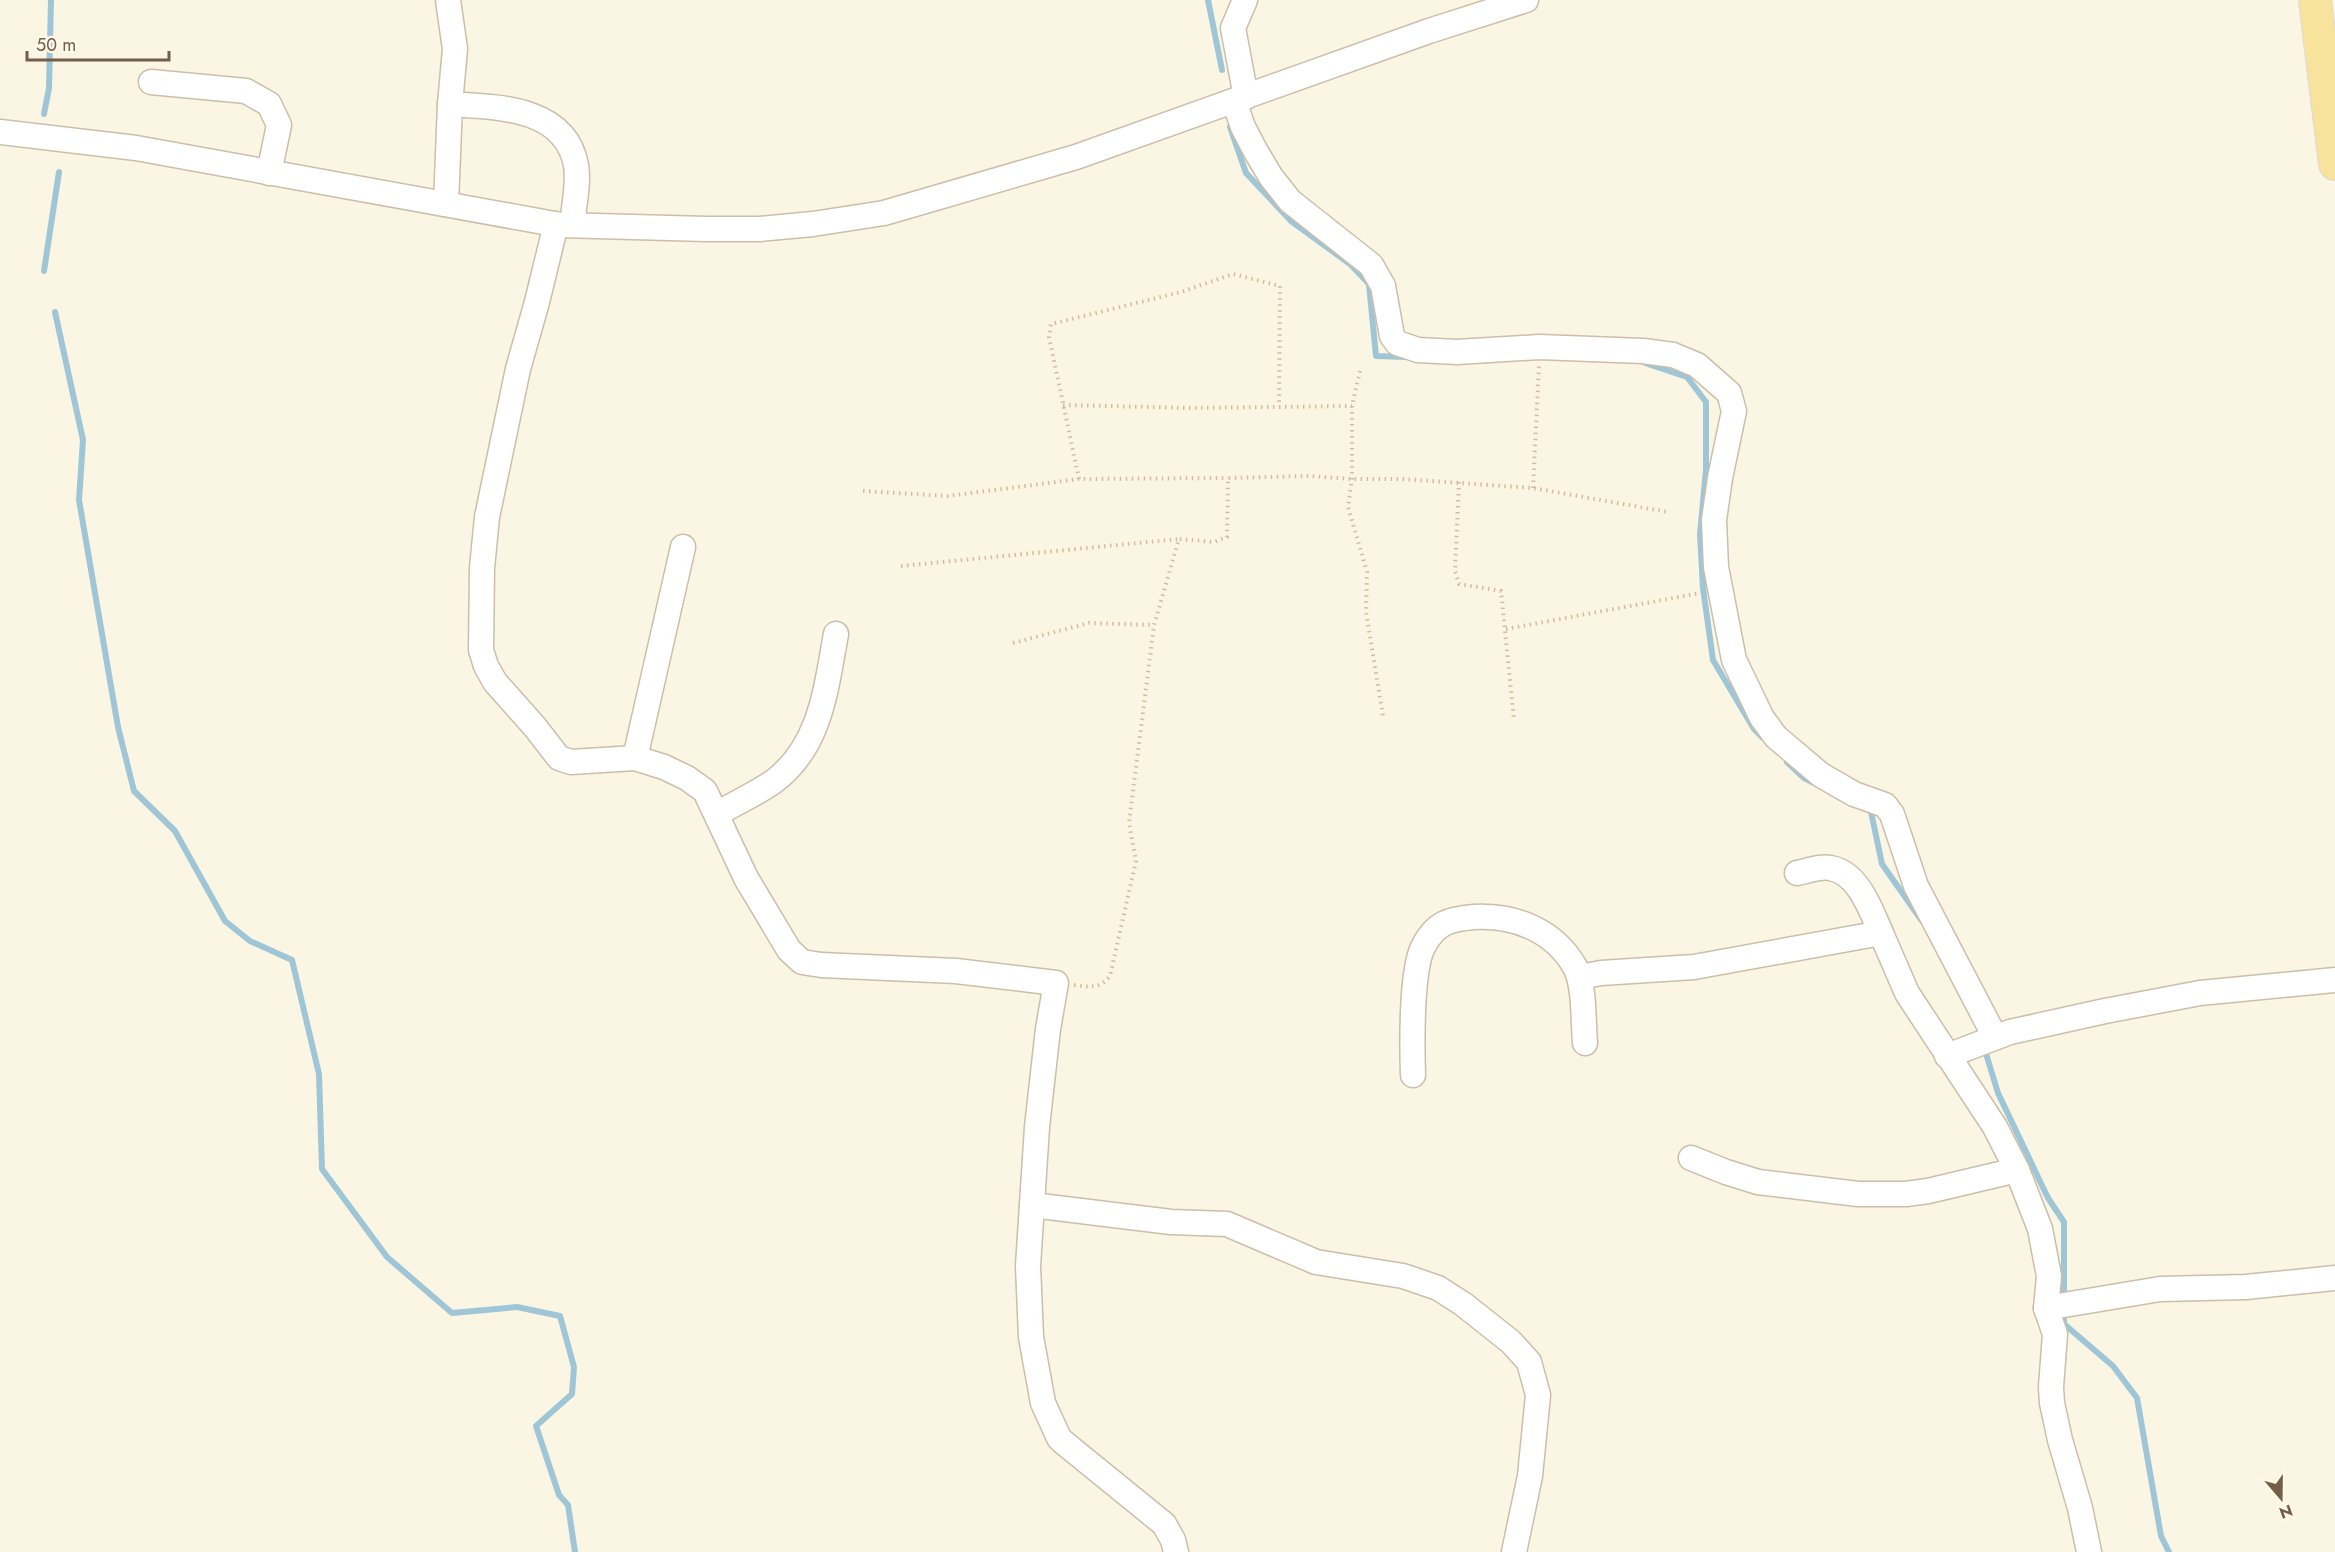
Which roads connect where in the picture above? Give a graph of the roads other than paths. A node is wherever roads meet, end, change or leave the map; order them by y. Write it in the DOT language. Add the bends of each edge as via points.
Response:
graph roads {
  1 [pos="448,0"];
  2 [pos="1245,0"];
  3 [pos="1526,0"];
  4 [pos="2315,0"];
  5 [pos="151,82"];
  6 [pos="1240,99"];
  7 [pos="450,104"];
  8 [pos="0,132"];
  9 [pos="2335,165"];
  10 [pos="269,173"];
  11 [pos="446,204"];
  12 [pos="564,224"];
  13 [pos="683,547"];
  14 [pos="836,634"];
  15 [pos="634,758"];
  16 [pos="717,814"];
  17 [pos="1797,873"];
  18 [pos="1881,933"];
  19 [pos="1580,977"];
  20 [pos="2335,980"];
  21 [pos="1991,1039"];
  22 [pos="1585,1043"];
  23 [pos="1951,1054"];
  24 [pos="1413,1075"];
  25 [pos="1691,1158"];
  26 [pos="2017,1170"];
  27 [pos="1032,1205"];
  28 [pos="2335,1278"];
  29 [pos="2061,1306"];
  30 [pos="1176,1552"];
  31 [pos="1514,1552"];
  32 [pos="2089,1552"];
  1 -- 7 [label="street" via="454,49"];
  2 -- 6 [label="street" via="1233,28"];
  3 -- 6 [label="street"];
  4 -- 9 [label="main road"];
  5 -- 10 [label="street" via="246,91 269,105 279,125"];
  6 -- 12 [label="street" via="1076,157 884,213 760,229"];
  6 -- 21 [label="street" via="1244,127 1271,177 1290,201 1371,265 1383,286 1396,343 1418,350 1457,352 1539,347 1673,355 1697,365 1729,393 1734,411 1714,520 1716,567 1734,660 1762,718 1776,737 1821,775 1854,794 1885,805 1892,814 1916,886"];
  7 -- 11 [label="street"];
  7 -- 12 [label="street" via="507,108 528,113 553,127 567,143 577,176"];
  8 -- 10 [label="street" via="136,148"];
  10 -- 11 [label="street"];
  11 -- 12 [label="street"];
  12 -- 15 [label="street" via="518,369 487,517 481,650 495,682 559,758 571,762"];
  13 -- 15 [label="street"];
  14 -- 16 [label="street" via="819,717 799,758 773,781"];
  15 -- 16 [label="street" via="687,778 705,791"];
  16 -- 27 [label="street" via="746,878 789,950 802,962 956,971 1056,983 1037,1126"];
  17 -- 18 [label="street" via="1828,867 1846,873"];
  18 -- 19 [label="street" via="1694,967"];
  18 -- 23 [label="street" via="1907,993"];
  19 -- 22 [label="street"];
  19 -- 24 [label="street" via="1561,946 1522,922 1494,916 1454,918 1442,923 1422,949 1412,1033"];
  20 -- 21 [label="street" via="2200,993"];
  21 -- 23 [label="street"];
  23 -- 26 [label="street"];
  25 -- 26 [label="street" via="1758,1182 1858,1194 1929,1191"];
  26 -- 29 [label="street" via="2044,1242 2049,1276"];
  27 -- 30 [label="street" via="1028,1266 1031,1337 1043,1403 1059,1438 1164,1524"];
  27 -- 31 [label="street" via="1170,1222 1227,1224 1316,1262 1403,1276 1438,1288 1463,1304 1511,1342 1529,1362 1538,1395 1530,1476"];
  28 -- 29 [label="street" via="2246,1287 2160,1289"];
  29 -- 32 [label="street" via="2055,1334 2052,1403"];
}
